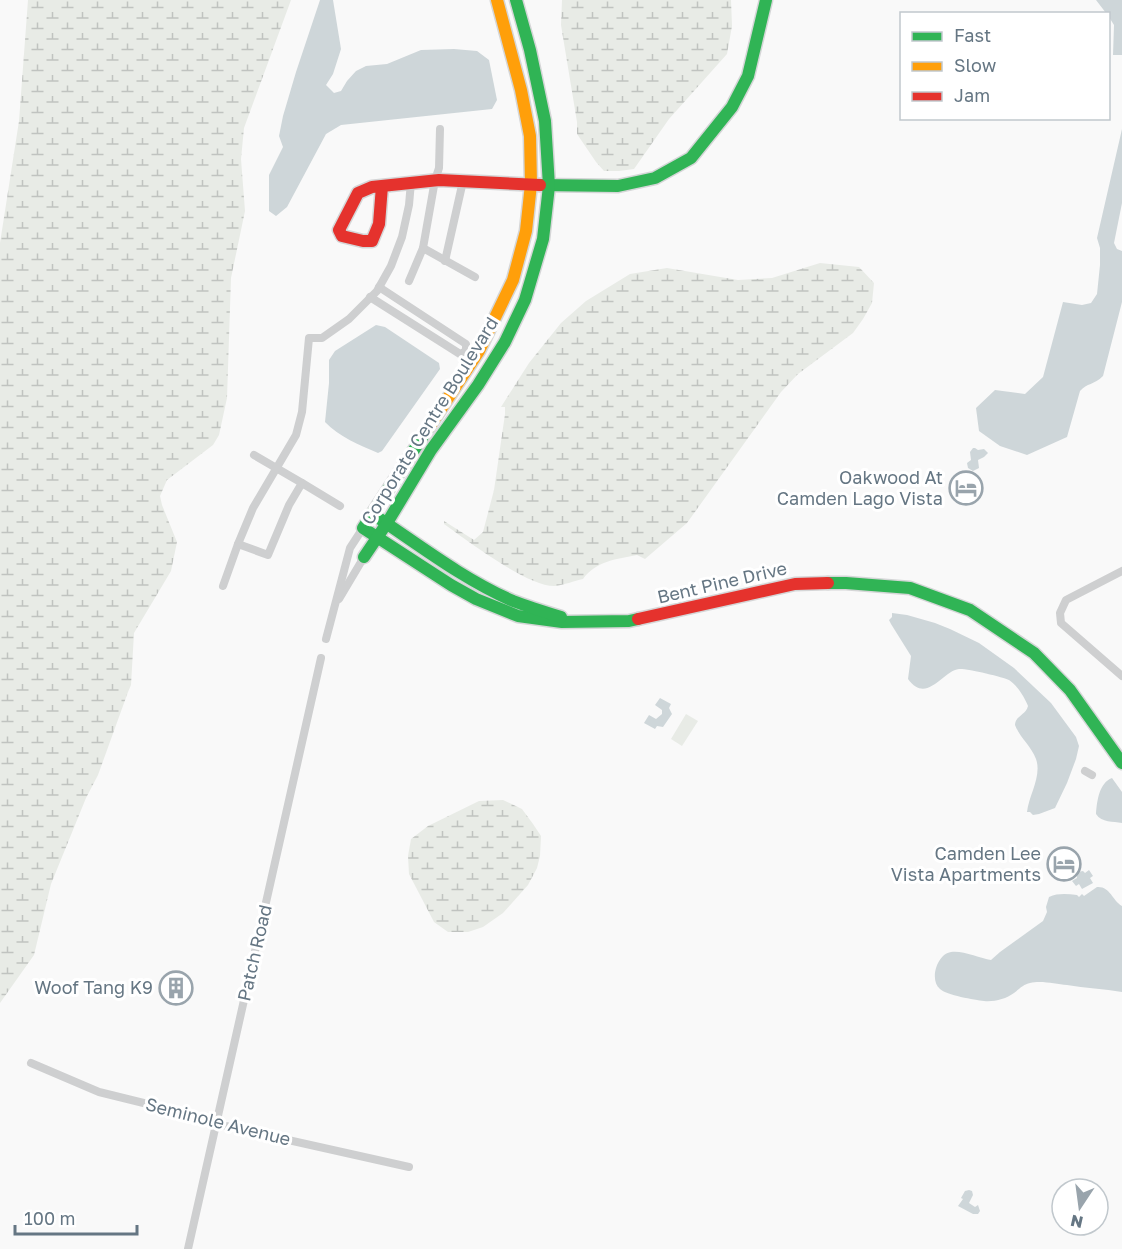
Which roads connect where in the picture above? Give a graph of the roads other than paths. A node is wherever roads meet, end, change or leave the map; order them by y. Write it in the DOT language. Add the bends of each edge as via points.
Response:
graph roads {
  1 [pos="497,0"];
  2 [pos="516,0"];
  3 [pos="766,0"];
  4 [pos="440,129"];
  5 [pos="435,180"];
  6 [pos="464,181"];
  7 [pos="411,182"];
  8 [pos="531,184"];
  9 [pos="382,186"];
  10 [pos="549,186"];
  11 [pos="423,248"];
  12 [pos="445,261"];
  13 [pos="476,277"];
  14 [pos="409,280"];
  15 [pos="379,287"];
  16 [pos="370,297"];
  17 [pos="471,354"];
  18 [pos="490,367"];
  19 [pos="254,455"];
  20 [pos="277,469"];
  21 [pos="302,483"];
  22 [pos="340,506"];
  23 [pos="373,514"];
  24 [pos="387,523"];
  25 [pos="363,528"];
  26 [pos="378,537"];
  27 [pos="238,544"];
  28 [pos="364,557"];
  29 [pos="1122,570"];
  30 [pos="223,586"];
  31 [pos="335,607"];
  32 [pos="583,622"];
  33 [pos="326,639"];
  34 [pos="321,658"];
  35 [pos="1122,676"];
  36 [pos="1122,763"];
  37 [pos="31,1063"];
  38 [pos="217,1124"];
  39 [pos="409,1167"];
  40 [pos="188,1249"];
  1 -- 8 [label="street, Corporate Centre Boulevard" via="530,136"];
  2 -- 10 [label="street, Corporate Centre Boulevard" via="545,121"];
  3 -- 10 [label="street" via="748,76 732,107 691,158 655,178 618,186"];
  4 -- 5 [label="street" via="440,168"];
  5 -- 6 [label="street"];
  5 -- 7 [label="street"];
  5 -- 11 [label="street"];
  6 -- 8 [label="street"];
  6 -- 12 [label="street"];
  7 -- 9 [label="street"];
  7 -- 15 [label="street" via="402,237"];
  8 -- 10 [label="street"];
  8 -- 17 [label="street, Corporate Centre Boulevard" via="526,231 513,280 479,351"];
  9 -- 9 [label="street" via="358,193 339,230 342,236 372,240 379,224"];
  10 -- 18 [label="street, Corporate Centre Boulevard" via="543,239 525,300"];
  11 -- 12 [label="street"];
  11 -- 14 [label="street"];
  12 -- 13 [label="street"];
  15 -- 16 [label="street"];
  15 -- 17 [label="street" via="466,344"];
  16 -- 17 [label="street" via="460,354"];
  16 -- 20 [label="street" via="349,319 322,338 309,338 302,412 296,435"];
  17 -- 18 [label="street"];
  17 -- 23 [label="street, Corporate Centre Boulevard"];
  18 -- 24 [label="street, Corporate Centre Boulevard" via="431,450"];
  19 -- 20 [label="street"];
  20 -- 21 [label="street"];
  20 -- 27 [label="street" via="253,508"];
  21 -- 22 [label="street"];
  21 -- 27 [label="street" via="268,555"];
  23 -- 24 [label="street, Bent Pine Drive"];
  23 -- 25 [label="street, Corporate Centre Boulevard"];
  24 -- 26 [label="street, Corporate Centre Boulevard"];
  24 -- 32 [label="street, Bent Pine Drive" via="496,594"];
  25 -- 26 [label="street, Bent Pine Drive"];
  25 -- 31 [label="street, Corporate Centre Boulevard" via="350,548"];
  26 -- 28 [label="street, Corporate Centre Boulevard"];
  26 -- 32 [label="street, Bent Pine Drive" via="451,585 494,607 540,620"];
  27 -- 30 [label="street"];
  28 -- 31 [label="street, Corporate Centre Boulevard"];
  29 -- 35 [label="street" via="1066,600 1059,618"];
  31 -- 33 [label="street, Corporate Centre Boulevard"];
  32 -- 36 [label="street, Bent Pine Drive" via="629,621 795,584 910,588 970,610 1034,653 1070,690"];
  34 -- 38 [label="street, Patch Road"];
  37 -- 38 [label="street, Seminole Avenue" via="99,1092"];
  38 -- 39 [label="street, Seminole Avenue"];
  38 -- 40 [label="street, Patch Road"];
}
